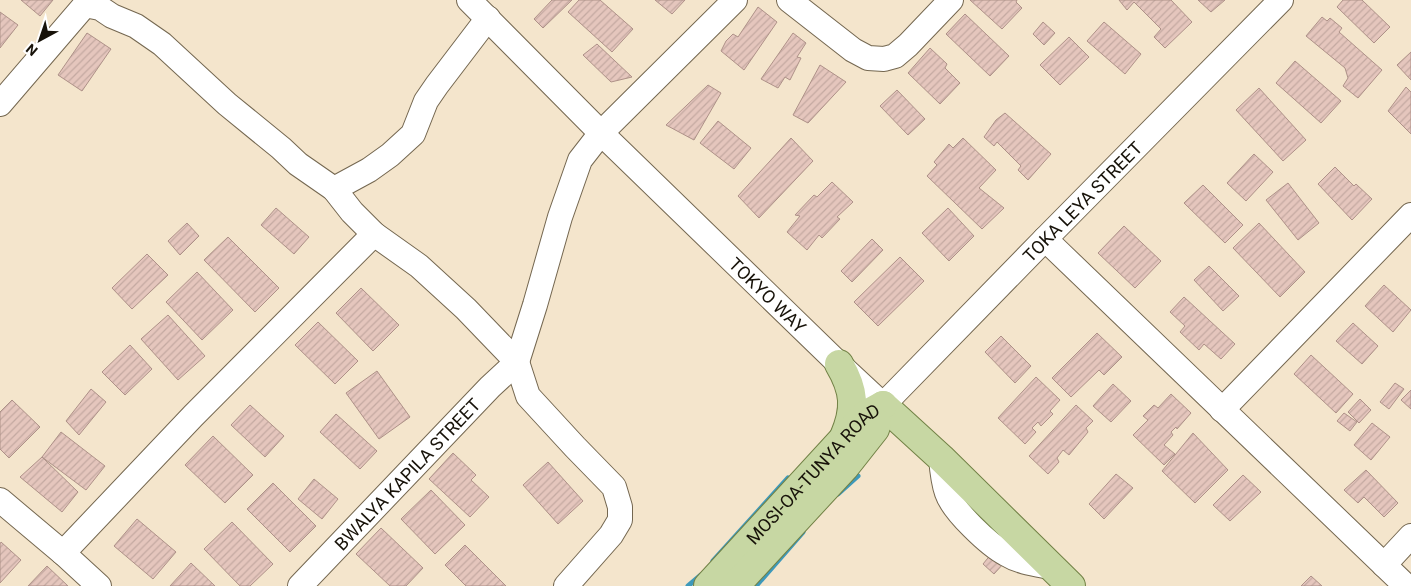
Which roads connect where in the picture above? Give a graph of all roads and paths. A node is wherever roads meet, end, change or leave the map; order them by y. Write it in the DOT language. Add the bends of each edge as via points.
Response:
graph roads {
  1 [pos="469,0"];
  2 [pos="736,0"];
  3 [pos="789,0"];
  4 [pos="951,0"];
  5 [pos="1281,0"];
  6 [pos="86,2"];
  7 [pos="488,18"];
  8 [pos="0,104"];
  9 [pos="600,133"];
  10 [pos="334,189"];
  11 [pos="1411,215"];
  12 [pos="374,234"];
  13 [pos="1045,239"];
  14 [pos="517,362"];
  15 [pos="839,364"];
  16 [pos="883,405"];
  17 [pos="1222,410"];
  18 [pos="843,439"];
  19 [pos="933,451"];
  20 [pos="845,467"];
  21 [pos="0,500"];
  22 [pos="1411,536"];
  23 [pos="63,552"];
  24 [pos="1384,565"];
  25 [pos="99,586"];
  26 [pos="300,586"];
  27 [pos="566,586"];
  28 [pos="708,586"];
  29 [pos="735,586"];
  30 [pos="1071,586"];
  31 [pos="1406,586"];
  1 -- 7 [label="street, TOKYO WAY"];
  2 -- 9 [label="street"];
  3 -- 4 [label="street" via="853,50 868,58 884,59 895,56 908,45"];
  5 -- 13 [label="street, TOKA LEYA STREET"];
  6 -- 8 [label="street"];
  6 -- 10 [label="street" via="136,26 162,44 298,164"];
  7 -- 9 [label="street, TOKYO WAY"];
  7 -- 10 [label="street" via="426,102 413,134 390,155"];
  9 -- 14 [label="street" via="580,160"];
  9 -- 15 [label="street, TOKYO WAY"];
  10 -- 12 [label="street"];
  11 -- 17 [label="street"];
  12 -- 14 [label="street" via="419,266"];
  12 -- 23 [label="street"];
  13 -- 16 [label="street, TOKA LEYA STREET"];
  13 -- 17 [label="street"];
  14 -- 26 [label="street, BWALYA KAPILA STREET"];
  14 -- 27 [label="street" via="528,396 614,487 620,506 620,520 611,535"];
  15 -- 16 [label="street, TOKYO WAY"];
  15 -- 18 [label="main road" via="852,393 853,408"];
  16 -- 18 [label="main road, MOSI-OA-TUNYA ROAD" via="866,415"];
  16 -- 19 [label="main road, TOKYO WAY"];
  16 -- 20 [label="main road, MOSI-OA-TUNYA ROAD" via="875,429"];
  17 -- 24 [label="street"];
  18 -- 28 [label="main road, MOSI-OA-TUNYA ROAD"];
  19 -- 20 [label="main road" via="904,439 882,441 862,451"];
  19 -- 30 [label="main road, TOKYO WAY"];
  20 -- 29 [label="main road, MOSI-OA-TUNYA ROAD"];
  21 -- 23 [label="street"];
  22 -- 24 [label="street"];
  23 -- 25 [label="street"];
  24 -- 31 [label="street"];
}
